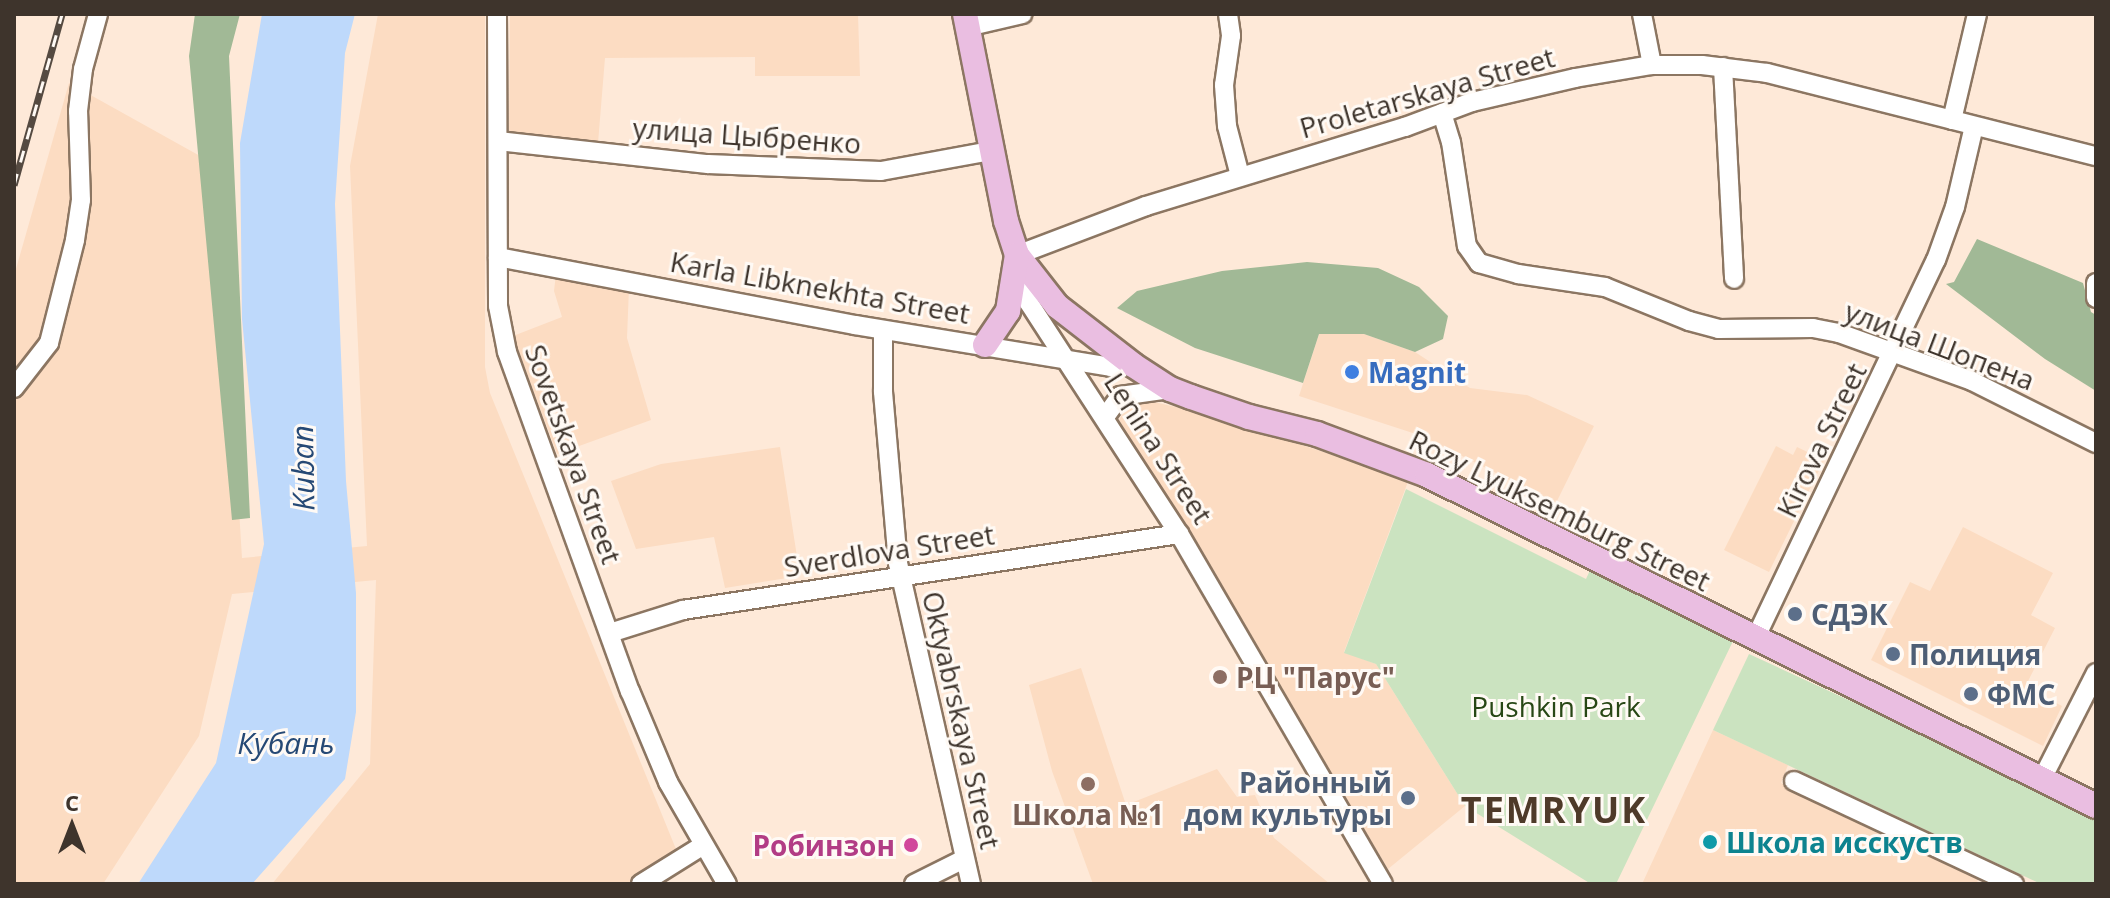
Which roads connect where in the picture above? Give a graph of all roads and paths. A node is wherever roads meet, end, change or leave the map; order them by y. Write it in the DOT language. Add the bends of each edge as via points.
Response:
graph roads {
  1 [pos="98,14"];
  2 [pos="497,14"];
  3 [pos="1023,14"];
  4 [pos="1228,14"];
  5 [pos="1642,14"];
  6 [pos="1977,14"];
  7 [pos="966,21"];
  8 [pos="1652,65"];
  9 [pos="1723,67"];
  10 [pos="1442,113"];
  11 [pos="1952,120"];
  12 [pos="1974,126"];
  13 [pos="498,141"];
  14 [pos="991,151"];
  15 [pos="2096,156"];
  16 [pos="1240,176"];
  17 [pos="1017,255"];
  18 [pos="498,257"];
  19 [pos="1734,279"];
  20 [pos="2096,283"];
  21 [pos="2096,298"];
  22 [pos="883,330"];
  23 [pos="985,345"];
  24 [pos="1894,353"];
  25 [pos="1064,358"];
  26 [pos="1133,365"];
  27 [pos="14,388"];
  28 [pos="1170,389"];
  29 [pos="1105,417"];
  30 [pos="2096,443"];
  31 [pos="1179,534"];
  32 [pos="901,577"];
  33 [pos="610,633"];
  34 [pos="1755,639"];
  35 [pos="2096,673"];
  36 [pos="2042,779"];
  37 [pos="1794,781"];
  38 [pos="2096,806"];
  39 [pos="702,846"];
  40 [pos="964,859"];
  41 [pos="1991,879"];
  42 [pos="641,884"];
  43 [pos="727,884"];
  44 [pos="914,884"];
  45 [pos="971,884"];
  46 [pos="1383,884"];
  47 [pos="2014,884"];
  1 -- 27 [label="street" via="78,111 81,200 75,240 49,343"];
  2 -- 13 [label="street, Sovetskaya Street"];
  3 -- 7 [label="street"];
  4 -- 16 [label="street" via="1227,126"];
  5 -- 8 [label="street"];
  6 -- 11 [label="street"];
  7 -- 14 [label="main road, Lenina Street"];
  8 -- 9 [label="street, Proletarskaya Street"];
  8 -- 10 [label="street, Proletarskaya Street" via="1575,78"];
  9 -- 11 [label="street, Proletarskaya Street" via="1767,73"];
  9 -- 19 [label="street"];
  10 -- 16 [label="street, Proletarskaya Street"];
  10 -- 24 [label="street, улица Шопена" via="1467,246 1479,263 1605,287 1719,329 1813,328"];
  11 -- 12 [label="street, Proletarskaya Street"];
  12 -- 15 [label="street, Proletarskaya Street"];
  12 -- 24 [label="street, Kirova Street" via="1955,207"];
  13 -- 14 [label="street, улица Цыбренко" via="708,164 881,171"];
  13 -- 18 [label="street, Sovetskaya Street"];
  14 -- 17 [label="main road, Lenina Street"];
  16 -- 17 [label="street, Proletarskaya Street"];
  17 -- 23 [label="main road" via="1008,311"];
  17 -- 25 [label="street, Lenina Street" via="1029,303"];
  17 -- 26 [label="main road, Rozy Lyuksemburg Street" via="1057,306"];
  18 -- 22 [label="street, Karla Libknekhta Street"];
  18 -- 33 [label="street, Sovetskaya Street" via="498,306 507,352"];
  20 -- 21 [label="street"];
  22 -- 23 [label="street, Karla Libknekhta Street"];
  22 -- 32 [label="street, Oktyabrskaya Street"];
  23 -- 25 [label="street, Karla Libknekhta Street"];
  24 -- 30 [label="street, улица Шопена" via="1972,381"];
  24 -- 34 [label="street, Kirova Street"];
  25 -- 26 [label="street, Karla Libknekhta Street" via="1111,367"];
  25 -- 29 [label="street, Lenina Street"];
  26 -- 28 [label="main road, Rozy Lyuksemburg Street"];
  28 -- 29 [label="street" via="1120,396"];
  28 -- 34 [label="main road, Rozy Lyuksemburg Street" via="1356,447 1427,475"];
  29 -- 31 [label="street, Lenina Street"];
  31 -- 32 [label="street, Sverdlova Street"];
  31 -- 46 [label="street, Lenina Street"];
  32 -- 33 [label="street, Sverdlova Street" via="683,610"];
  32 -- 40 [label="street, Oktyabrskaya Street"];
  33 -- 39 [label="street, Sovetskaya Street" via="668,782"];
  34 -- 36 [label="main road, Rozy Lyuksemburg Street"];
  35 -- 36 [label="street"];
  36 -- 38 [label="main road, Rozy Lyuksemburg Street"];
  37 -- 41 [label="street"];
  39 -- 42 [label="street"];
  39 -- 43 [label="street, Sovetskaya Street"];
  40 -- 44 [label="street"];
  40 -- 45 [label="street, Oktyabrskaya Street"];
  41 -- 47 [label="street"];
}
